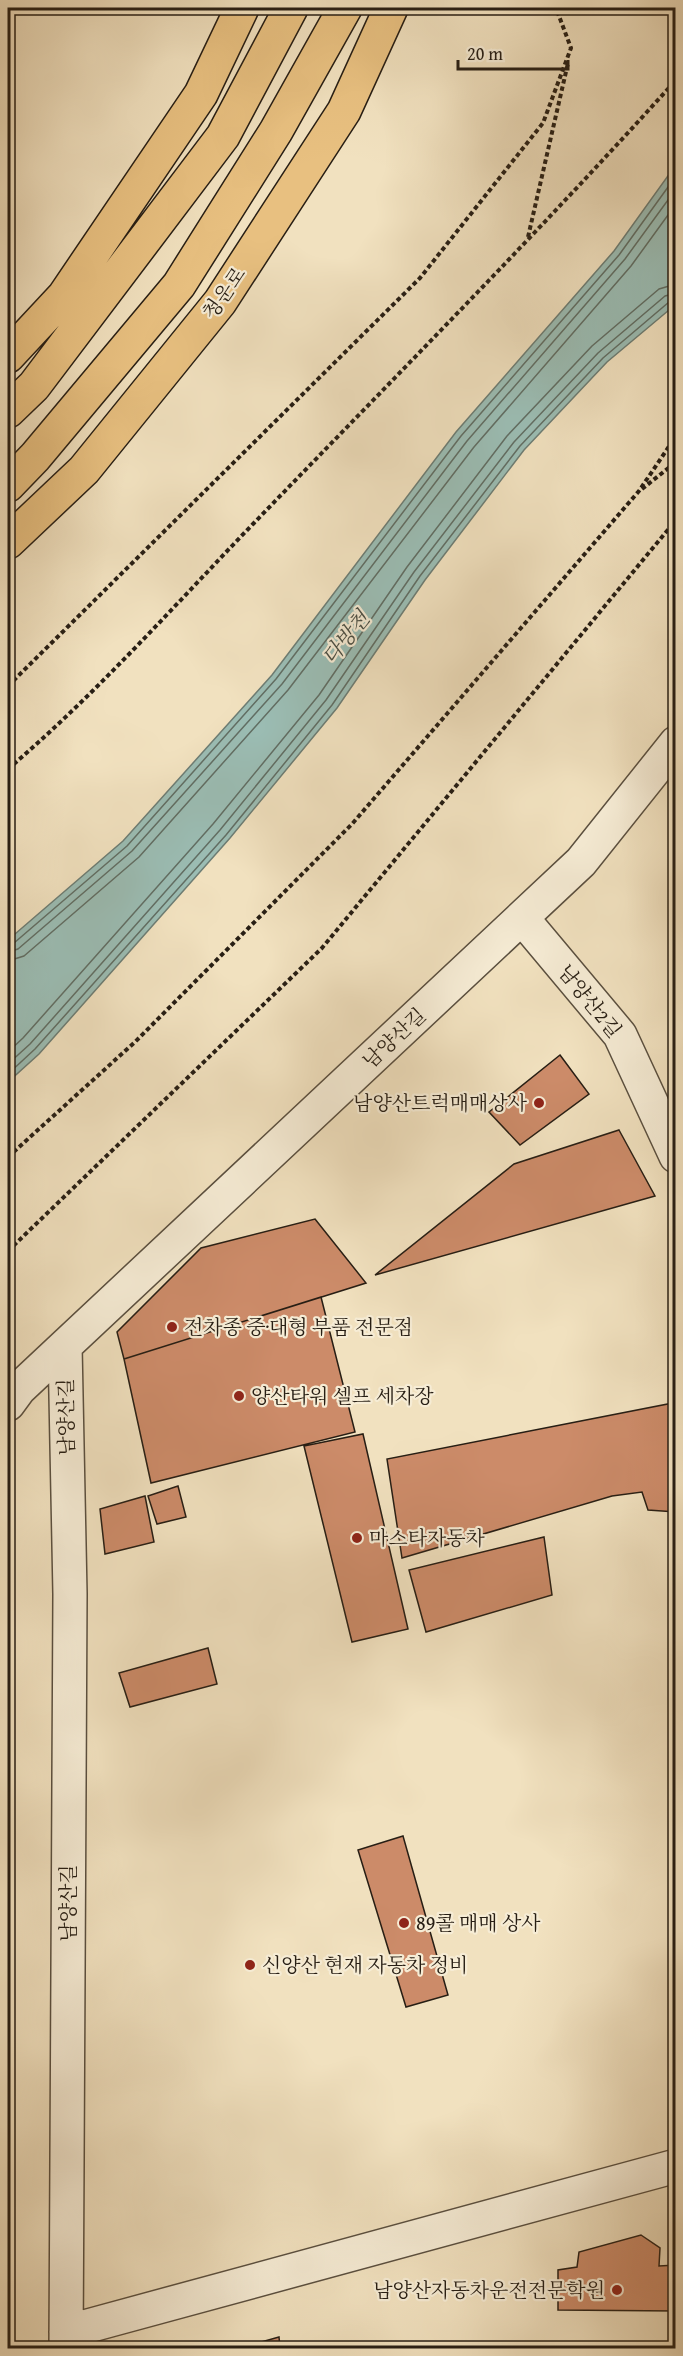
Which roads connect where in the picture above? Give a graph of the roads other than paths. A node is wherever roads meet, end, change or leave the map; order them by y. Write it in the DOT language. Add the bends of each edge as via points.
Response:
graph roads {
  1 [pos="242,8"];
  2 [pos="291,8"];
  3 [pos="345,8"];
  4 [pos="391,8"];
  5 [pos="415,8"];
  6 [pos="344,111"];
  7 [pos="8,356"];
  8 [pos="8,411"];
  9 [pos="8,485"];
  10 [pos="8,542"];
  11 [pos="675,743"];
  12 [pos="522,918"];
  13 [pos="675,1156"];
  14 [pos="65,1346"];
  15 [pos="8,1404"];
  16 [pos="675,2166"];
  17 [pos="66,2340"];
  1 -- 7 [label="main road" via="201,94 64,296"];
  2 -- 8 [label="main road" via="223,136 34,386"];
  3 -- 9 [label="main road, 청운로" via="276,131 179,285"];
  4 -- 6 [label="main road, 청운로"];
  5 -- 6 [label="main road" via="393,48"];
  6 -- 10 [label="main road, 청운로" via="220,302 84,470"];
  11 -- 12 [label="street, 남양산길" via="581,862"];
  12 -- 13 [label="street, 남양산2길" via="620,1035"];
  12 -- 14 [label="street, 남양산길"];
  14 -- 15 [label="street"];
  14 -- 17 [label="street, 남양산길" via="70,1594"];
  16 -- 17 [label="street"];
}
